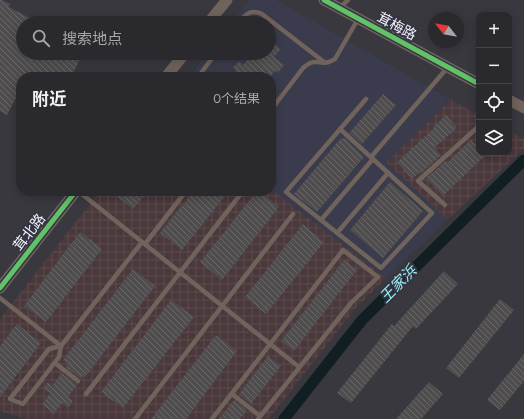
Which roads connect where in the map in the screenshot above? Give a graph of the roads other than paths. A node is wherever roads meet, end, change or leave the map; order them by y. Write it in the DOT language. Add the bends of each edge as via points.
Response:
graph roads {
  1 [pos="226,0"];
  2 [pos="324,0"];
  3 [pos="348,0"];
  4 [pos="339,8"];
  5 [pos="213,16"];
  6 [pos="245,16"];
  7 [pos="265,16"];
  8 [pos="358,19"];
  9 [pos="276,25"];
  10 [pos="179,60"];
  11 [pos="211,60"];
  12 [pos="325,62"];
  13 [pos="448,67"];
  14 [pos="170,72"];
  15 [pos="202,72"];
  16 [pos="476,82"];
  17 [pos="366,99"];
  18 [pos="512,102"];
  19 [pos="276,103"];
  20 [pos="524,108"];
  21 [pos="340,129"];
  22 [pos="476,129"];
  23 [pos="372,158"];
  24 [pos="388,173"];
  25 [pos="73,196"];
  26 [pos="83,196"];
  27 [pos="182,196"];
  28 [pos="239,196"];
  29 [pos="445,205"];
  30 [pos="294,214"];
  31 [pos="321,220"];
  32 [pos="337,233"];
  33 [pos="144,243"];
  34 [pos="180,272"];
  35 [pos="0,288"];
  36 [pos="0,298"];
  37 [pos="222,306"];
  38 [pos="270,344"];
  39 [pos="61,346"];
  40 [pos="55,363"];
  41 [pos="299,367"];
  42 [pos="78,381"];
  43 [pos="86,394"];
  44 [pos="232,394"];
  45 [pos="259,418"];
  46 [pos="135,419"];
  47 [pos="212,419"];
  1 -- 5 [label="street"];
  2 -- 4 [label="street, 茸梅路"];
  3 -- 4 [label="lane"];
  4 -- 8 [label="street, 茸梅路"];
  6 -- 7 [label="lane" via="252,12"];
  8 -- 12 [label="lane" via="335,59"];
  8 -- 13 [label="street, 茸梅路"];
  9 -- 12 [label="lane"];
  10 -- 14 [label="street"];
  11 -- 15 [label="lane"];
  12 -- 19 [label="lane" via="309,62"];
  13 -- 16 [label="street, 茸梅路"];
  13 -- 23 [label="lane"];
  17 -- 21 [label="lane"];
  18 -- 20 [label="street"];
  21 -- 23 [label="lane"];
  21 -- 31 [label="lane" via="286,192"];
  22 -- 29 [label="lane" via="418,181"];
  23 -- 24 [label="lane"];
  23 -- 31 [label="lane"];
  24 -- 32 [label="lane"];
  24 -- 32 [label="lane" via="432,213 381,268"];
  25 -- 35 [label="street, 茸北路"];
  26 -- 33 [label="lane"];
  27 -- 33 [label="lane"];
  28 -- 34 [label="lane"];
  30 -- 37 [label="lane"];
  31 -- 32 [label="lane"];
  33 -- 34 [label="lane"];
  33 -- 39 [label="lane"];
  34 -- 37 [label="lane"];
  34 -- 43 [label="lane"];
  36 -- 39 [label="lane"];
  37 -- 38 [label="lane"];
  37 -- 46 [label="lane"];
  38 -- 41 [label="lane"];
  38 -- 41 [label="lane" via="343,250 378,277 351,303"];
  38 -- 44 [label="lane"];
  39 -- 40 [label="lane"];
  39 -- 40 [label="lane" via="49,349 10,399 23,404"];
  40 -- 42 [label="lane"];
  41 -- 45 [label="lane"];
  44 -- 45 [label="lane"];
  44 -- 47 [label="lane"];
}
